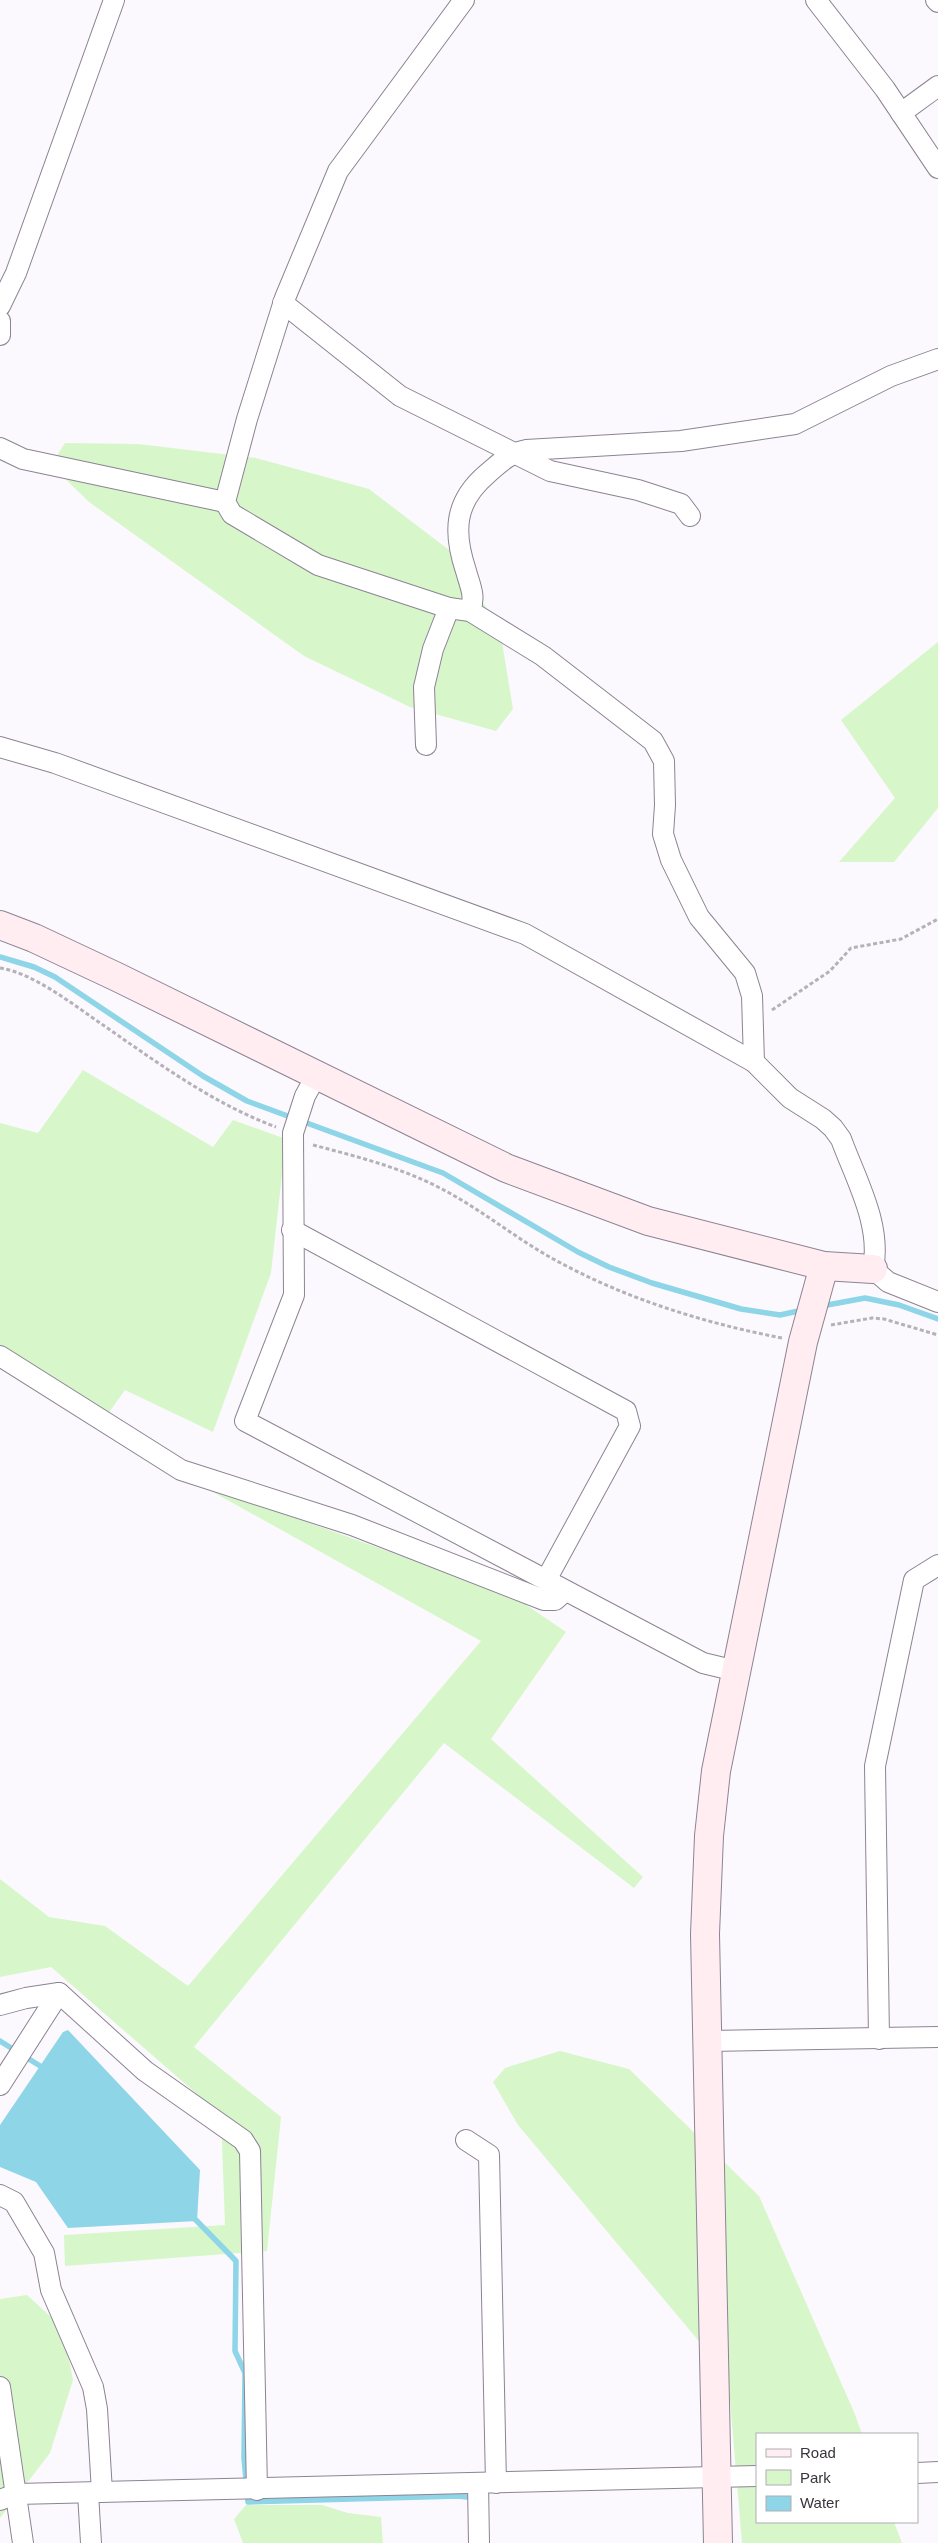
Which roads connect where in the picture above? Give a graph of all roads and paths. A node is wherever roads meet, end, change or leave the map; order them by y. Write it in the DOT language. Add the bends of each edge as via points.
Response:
graph roads {
  1 [pos="114,0"];
  2 [pos="464,0"];
  3 [pos="816,0"];
  4 [pos="938,86"];
  5 [pos="901,113"];
  6 [pos="938,168"];
  7 [pos="283,303"];
  8 [pos="0,306"];
  9 [pos="0,321"];
  10 [pos="0,335"];
  11 [pos="938,359"];
  12 [pos="0,448"];
  13 [pos="512,453"];
  14 [pos="226,502"];
  15 [pos="690,516"];
  16 [pos="449,608"];
  17 [pos="470,611"];
  18 [pos="426,745"];
  19 [pos="0,747"];
  20 [pos="938,919"];
  21 [pos="0,925"];
  22 [pos="0,968"];
  23 [pos="752,1024"];
  24 [pos="754,1062"];
  25 [pos="311,1086"];
  26 [pos="293,1136"];
  27 [pos="292,1230"];
  28 [pos="824,1266"];
  29 [pos="873,1270"];
  30 [pos="938,1302"];
  31 [pos="809,1321"];
  32 [pos="938,1336"];
  33 [pos="0,1356"];
  34 [pos="938,1565"];
  35 [pos="546,1580"];
  36 [pos="565,1591"];
  37 [pos="736,1671"];
  38 [pos="59,1993"];
  39 [pos="0,2005"];
  40 [pos="938,2037"];
  41 [pos="880,2039"];
  42 [pos="709,2041"];
  43 [pos="0,2085"];
  44 [pos="466,2140"];
  45 [pos="0,2195"];
  46 [pos="0,2387"];
  47 [pos="938,2472"];
  48 [pos="918,2473"];
  49 [pos="756,2476"];
  50 [pos="717,2477"];
  51 [pos="487,2483"];
  52 [pos="257,2490"];
  53 [pos="95,2493"];
  54 [pos="8,2497"];
  55 [pos="23,2543"];
  56 [pos="90,2543"];
  57 [pos="479,2543"];
  58 [pos="718,2543"];
  1 -- 8 [label="street" via="16,273"];
  2 -- 7 [label="street" via="338,172"];
  3 -- 5 [label="street"];
  4 -- 5 [label="street"];
  5 -- 6 [label="street"];
  7 -- 13 [label="street" via="400,396"];
  7 -- 14 [label="street" via="247,419"];
  9 -- 10 [label="street"];
  11 -- 13 [label="street" via="891,376 795,424 681,441"];
  12 -- 14 [label="street" via="23,459"];
  13 -- 15 [label="street" via="550,471 638,490 680,504"];
  13 -- 17 [label="street" via="478,481 458,516 459,550 474,598"];
  14 -- 16 [label="street" via="232,514 318,565"];
  16 -- 17 [label="street"];
  16 -- 18 [label="street" via="433,648 424,687"];
  17 -- 23 [label="street" via="543,656 653,741 664,761 662,834 671,860 699,916 745,972 752,996"];
  19 -- 24 [label="street" via="55,763 526,934"];
  20 -- 23 [label="path" via="901,939 851,948 830,971"];
  21 -- 25 [label="street" via="34,938"];
  22 -- 26 [label="path" via="32,980 72,1004 220,1102"];
  23 -- 24 [label="street"];
  24 -- 29 [label="street" via="790,1098 823,1119 840,1139 874,1228 876,1252"];
  25 -- 26 [label="street"];
  25 -- 28 [label="street" via="569,1194 648,1221"];
  26 -- 27 [label="street"];
  26 -- 31 [label="path" via="379,1163 437,1186 557,1261 658,1306 731,1328"];
  27 -- 35 [label="street" via="294,1295 245,1421"];
  27 -- 35 [label="street" via="626,1411 630,1426"];
  28 -- 29 [label="street"];
  28 -- 31 [label="street"];
  29 -- 30 [label="street" via="888,1282"];
  31 -- 32 [label="path" via="840,1325 872,1318 884,1319"];
  31 -- 37 [label="street"];
  33 -- 36 [label="street" via="181,1470 352,1525 544,1600 555,1600"];
  34 -- 41 [label="street" via="914,1580 875,1766"];
  35 -- 36 [label="street"];
  36 -- 37 [label="street" via="703,1663"];
  37 -- 42 [label="street" via="716,1771 709,1836 705,1934"];
  38 -- 39 [label="street"];
  38 -- 43 [label="street"];
  38 -- 52 [label="street" via="145,2071 243,2140 250,2151"];
  40 -- 41 [label="street"];
  41 -- 42 [label="street"];
  42 -- 50 [label="street"];
  44 -- 51 [label="street" via="489,2154"];
  45 -- 53 [label="street" via="14,2202 44,2253 51,2290 93,2387 97,2409"];
  46 -- 54 [label="street"];
  47 -- 48 [label="street"];
  49 -- 50 [label="street"];
  50 -- 51 [label="street"];
  50 -- 58 [label="street"];
  51 -- 52 [label="street"];
  51 -- 57 [label="street"];
  52 -- 53 [label="street"];
  53 -- 54 [label="street"];
  53 -- 56 [label="street"];
  54 -- 55 [label="street"];
}
